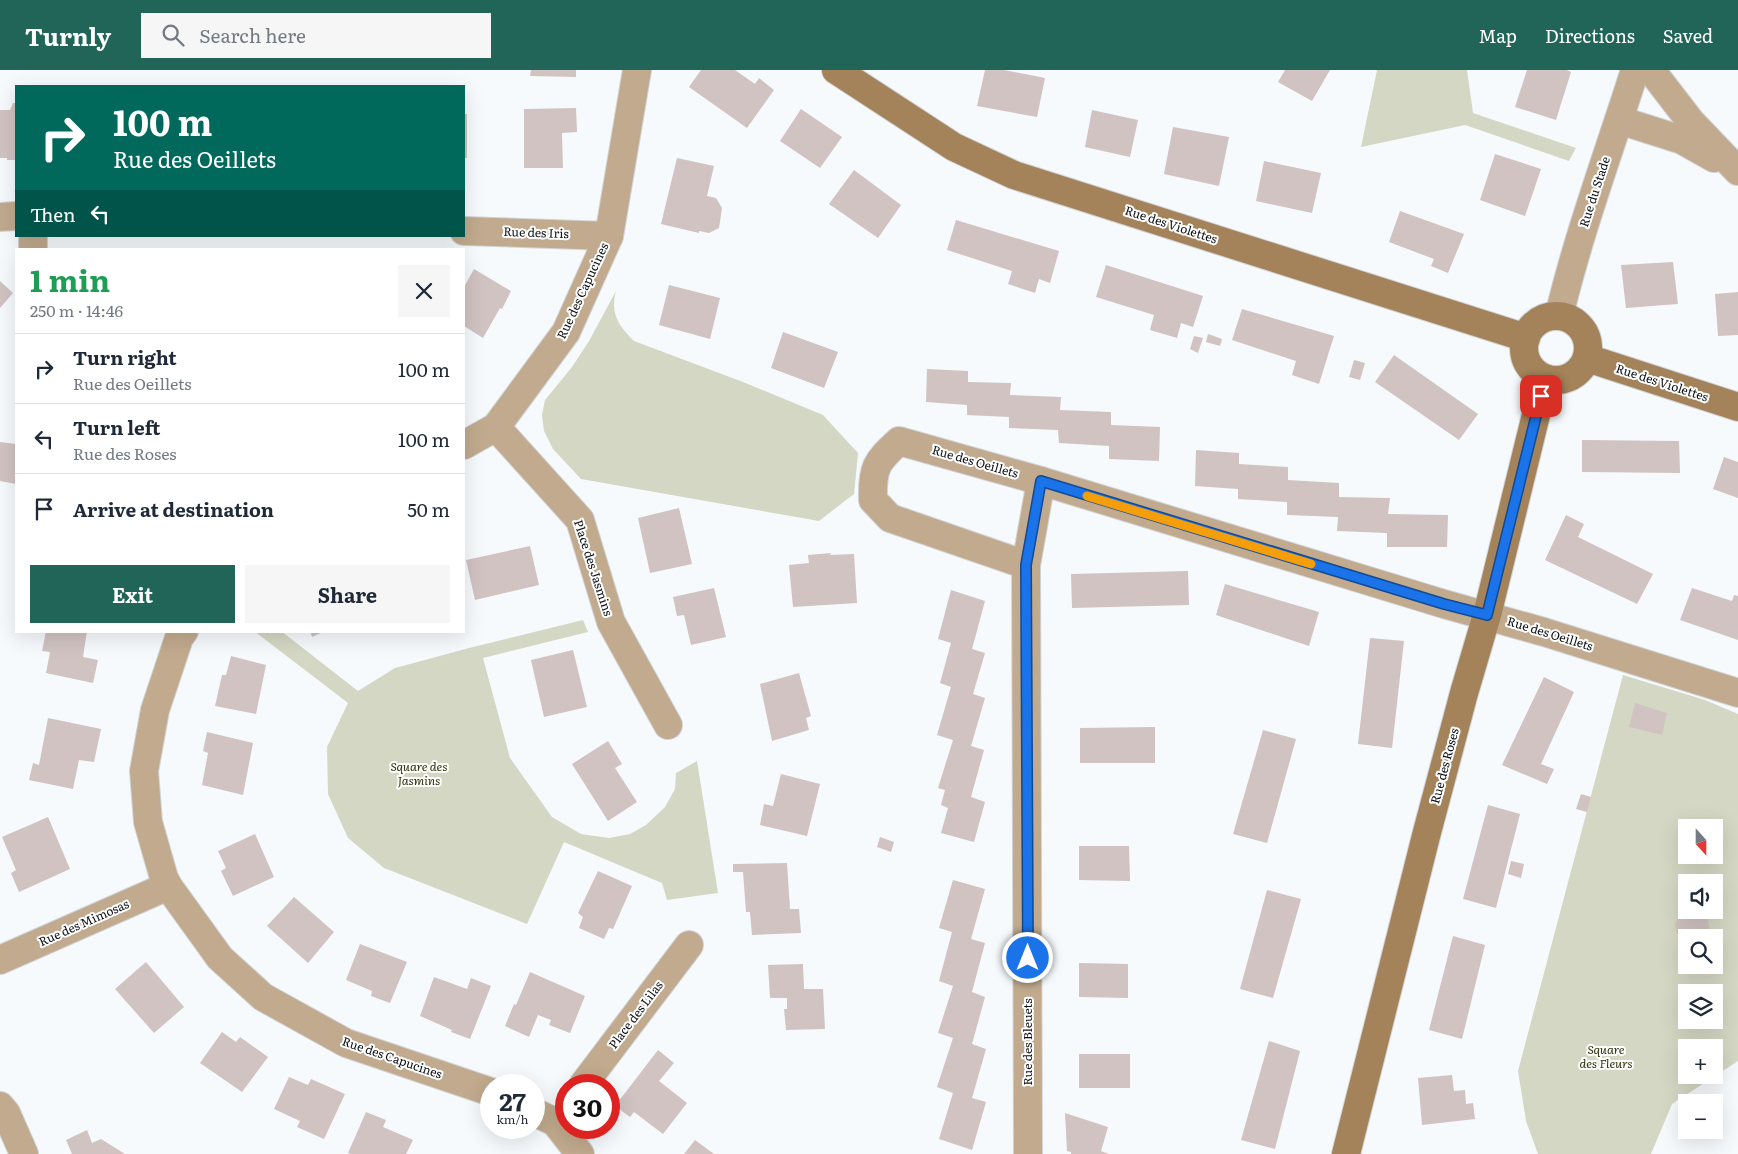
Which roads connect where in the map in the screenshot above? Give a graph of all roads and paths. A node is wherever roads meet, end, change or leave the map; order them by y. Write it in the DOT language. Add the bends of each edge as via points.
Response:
graph roads {
  1 [pos="637,70"];
  2 [pos="836,70"];
  3 [pos="1635,70"];
  4 [pos="1650,70"];
  5 [pos="1619,120"];
  6 [pos="1738,171"];
  7 [pos="15,216"];
  8 [pos="0,217"];
  9 [pos="465,231"];
  10 [pos="609,236"];
  11 [pos="1559,316"];
  12 [pos="1526,338"];
  13 [pos="1587,358"];
  14 [pos="1545,378"];
  15 [pos="1738,407"];
  16 [pos="496,427"];
  17 [pos="465,444"];
  18 [pos="1041,481"];
  19 [pos="1026,565"];
  20 [pos="1487,615"];
  21 [pos="183,633"];
  22 [pos="1738,693"];
  23 [pos="668,725"];
  24 [pos="168,886"];
  25 [pos="689,945"];
  26 [pos="0,960"];
  27 [pos="591,1074"];
  28 [pos="480,1088"];
  29 [pos="0,1106"];
  30 [pos="552,1114"];
  31 [pos="24,1154"];
  32 [pos="580,1154"];
  33 [pos="1028,1154"];
  34 [pos="1346,1154"];
  1 -- 10 [label="street, Rue des Capucines"];
  2 -- 12 [label="street, Rue des Violettes" via="954,147 1014,175"];
  3 -- 5 [label="street, Rue du Stade"];
  4 -- 6 [label="street" via="1691,122"];
  5 -- 6 [label="street" via="1682,140"];
  5 -- 11 [label="street, Rue du Stade"];
  7 -- 8 [label="street"];
  9 -- 10 [label="street, Rue des Iris"];
  10 -- 16 [label="street, Rue des Capucines" via="566,332"];
  11 -- 12 [label="street" via="1543,318"];
  11 -- 13 [label="street" via="1575,321 1583,329 1588,344"];
  12 -- 14 [label="street" via="1526,357 1536,372"];
  13 -- 14 [label="street" via="1575,374 1566,378"];
  13 -- 15 [label="street, Rue des Violettes"];
  14 -- 20 [label="street, Rue des Roses"];
  16 -- 17 [label="street, Rue des Capucines"];
  16 -- 23 [label="street, Place des Jasmins" via="580,520 611,622"];
  18 -- 19 [label="street, Rue des Bleuets"];
  18 -- 19 [label="street, Rue des Oeillets" via="899,441 880,459 872,481 873,500 890,518"];
  18 -- 20 [label="street, Rue des Oeillets"];
  19 -- 33 [label="street, Rue des Bleuets"];
  20 -- 22 [label="street, Rue des Oeillets"];
  20 -- 34 [label="street, Rue des Roses" via="1423,846"];
  21 -- 24 [label="street, Rue des Capucines" via="154,710 144,771 148,822"];
  24 -- 26 [label="street, Rue des Mimosas"];
  24 -- 28 [label="street, Rue des Capucines" via="220,958 263,997 346,1043"];
  25 -- 27 [label="street, Place des Lilas"];
  29 -- 31 [label="street"];
  30 -- 32 [label="street"];
}
